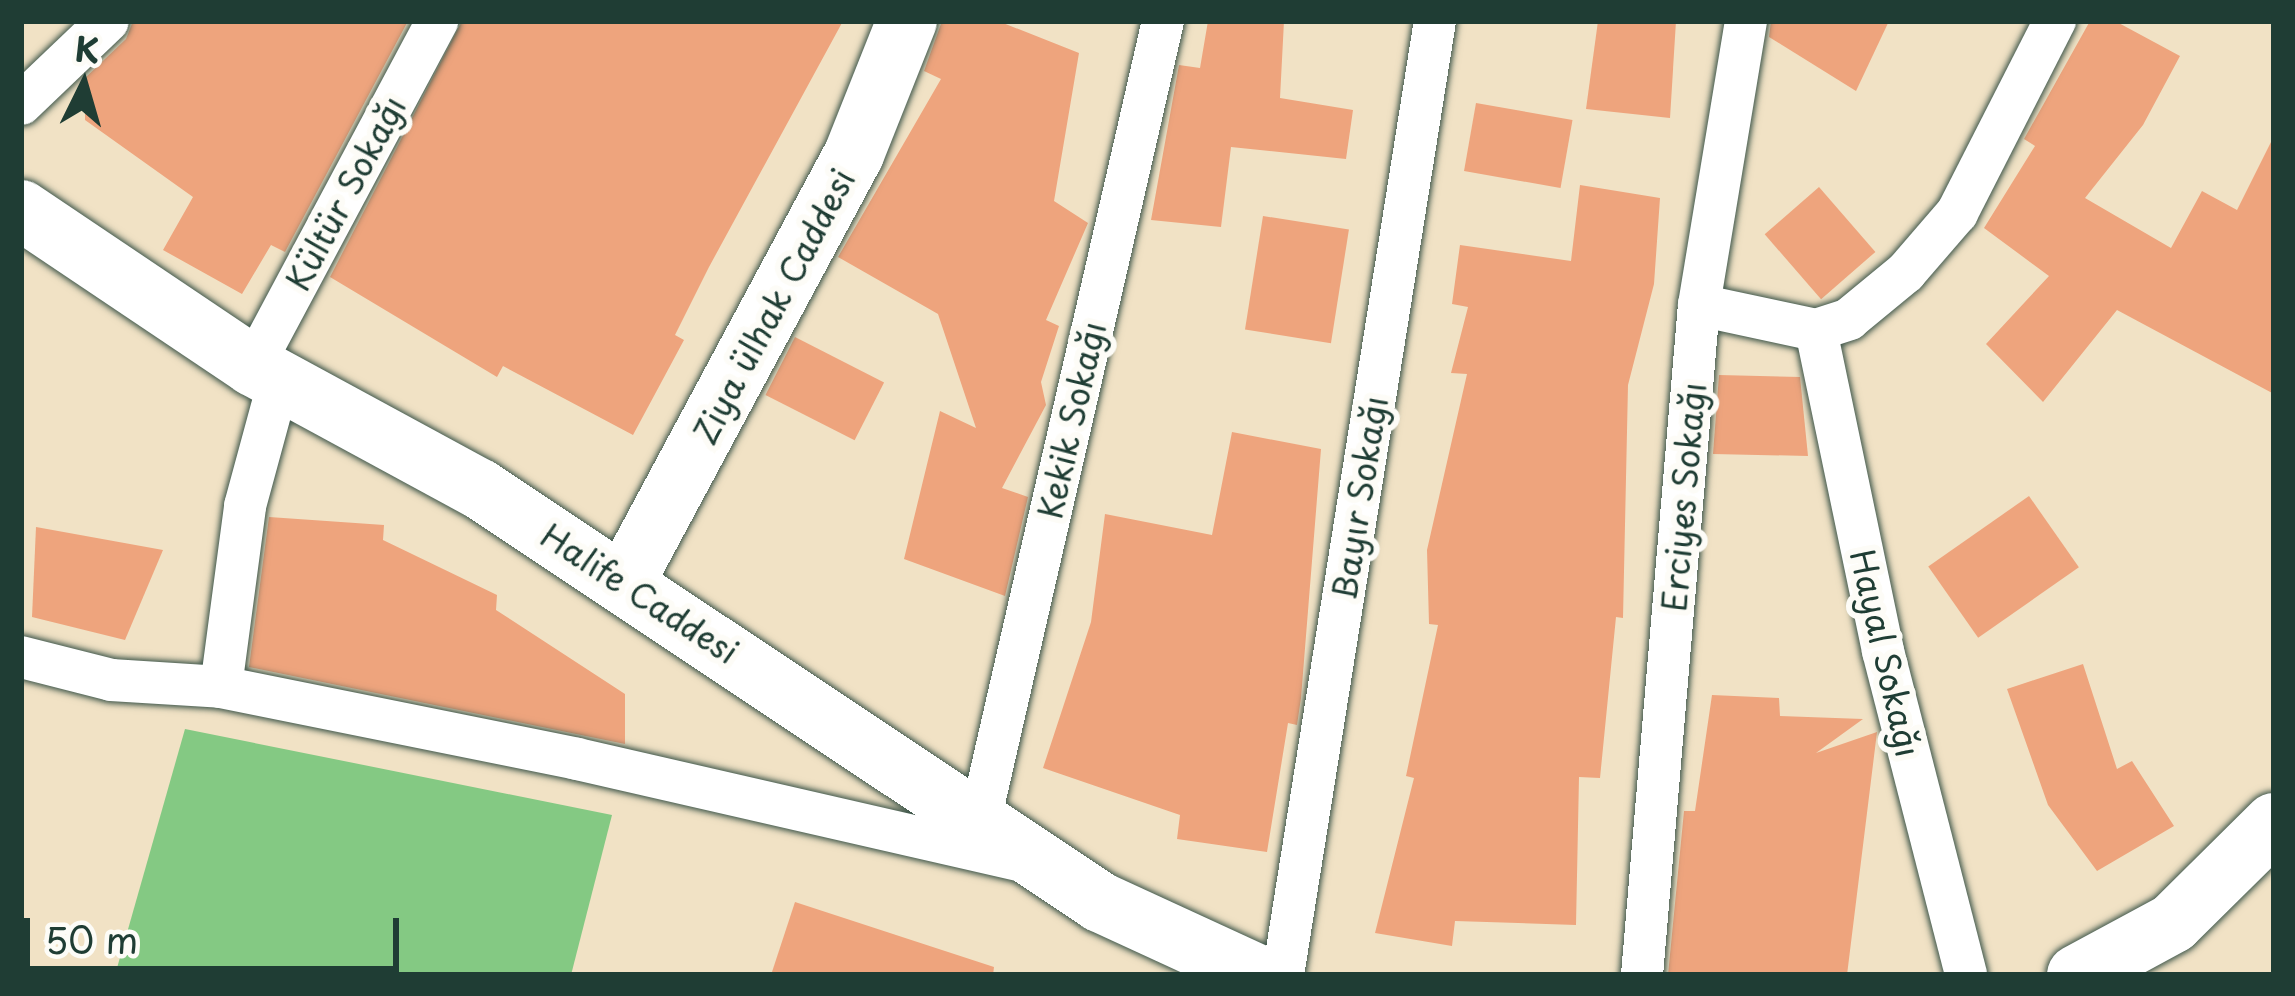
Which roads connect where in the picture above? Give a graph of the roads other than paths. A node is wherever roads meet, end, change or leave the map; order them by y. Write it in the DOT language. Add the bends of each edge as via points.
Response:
graph roads {
  1 [pos="109,21"];
  2 [pos="437,21"];
  3 [pos="908,21"];
  4 [pos="1163,21"];
  5 [pos="1435,21"];
  6 [pos="1746,21"];
  7 [pos="2055,21"];
  8 [pos="21,104"];
  9 [pos="21,210"];
  10 [pos="1699,305"];
  11 [pos="1816,330"];
  12 [pos="266,373"];
  13 [pos="624,583"];
  14 [pos="21,657"];
  15 [pos="221,687"];
  16 [pos="980,820"];
  17 [pos="2274,823"];
  18 [pos="1048,867"];
  19 [pos="1259,975"];
  20 [pos="1283,975"];
  21 [pos="1642,975"];
  22 [pos="1966,975"];
  23 [pos="2077,975"];
  1 -- 8 [label="street"];
  2 -- 12 [label="street, Kültür Sokağı"];
  3 -- 13 [label="street, Ziya ülhak Caddesi" via="854,154"];
  4 -- 16 [label="street, Kekik Sokağı"];
  5 -- 20 [label="street, Bayır Sokağı"];
  6 -- 10 [label="street, Erciyes Sokağı"];
  7 -- 11 [label="street" via="1957,213 1863,308"];
  9 -- 12 [label="street, Halife Caddesi"];
  10 -- 11 [label="street"];
  10 -- 21 [label="street, Erciyes Sokağı"];
  11 -- 22 [label="street, Hayal Sokağı" via="1883,651"];
  12 -- 13 [label="street, Halife Caddesi" via="480,489"];
  12 -- 15 [label="street, Kültür Sokağı"];
  13 -- 16 [label="street, Halife Caddesi"];
  14 -- 15 [label="street" via="110,680"];
  15 -- 18 [label="street"];
  16 -- 18 [label="street, Halife Caddesi"];
  17 -- 23 [label="street" via="2174,923"];
  18 -- 19 [label="street, Halife Caddesi" via="1119,912"];
}
